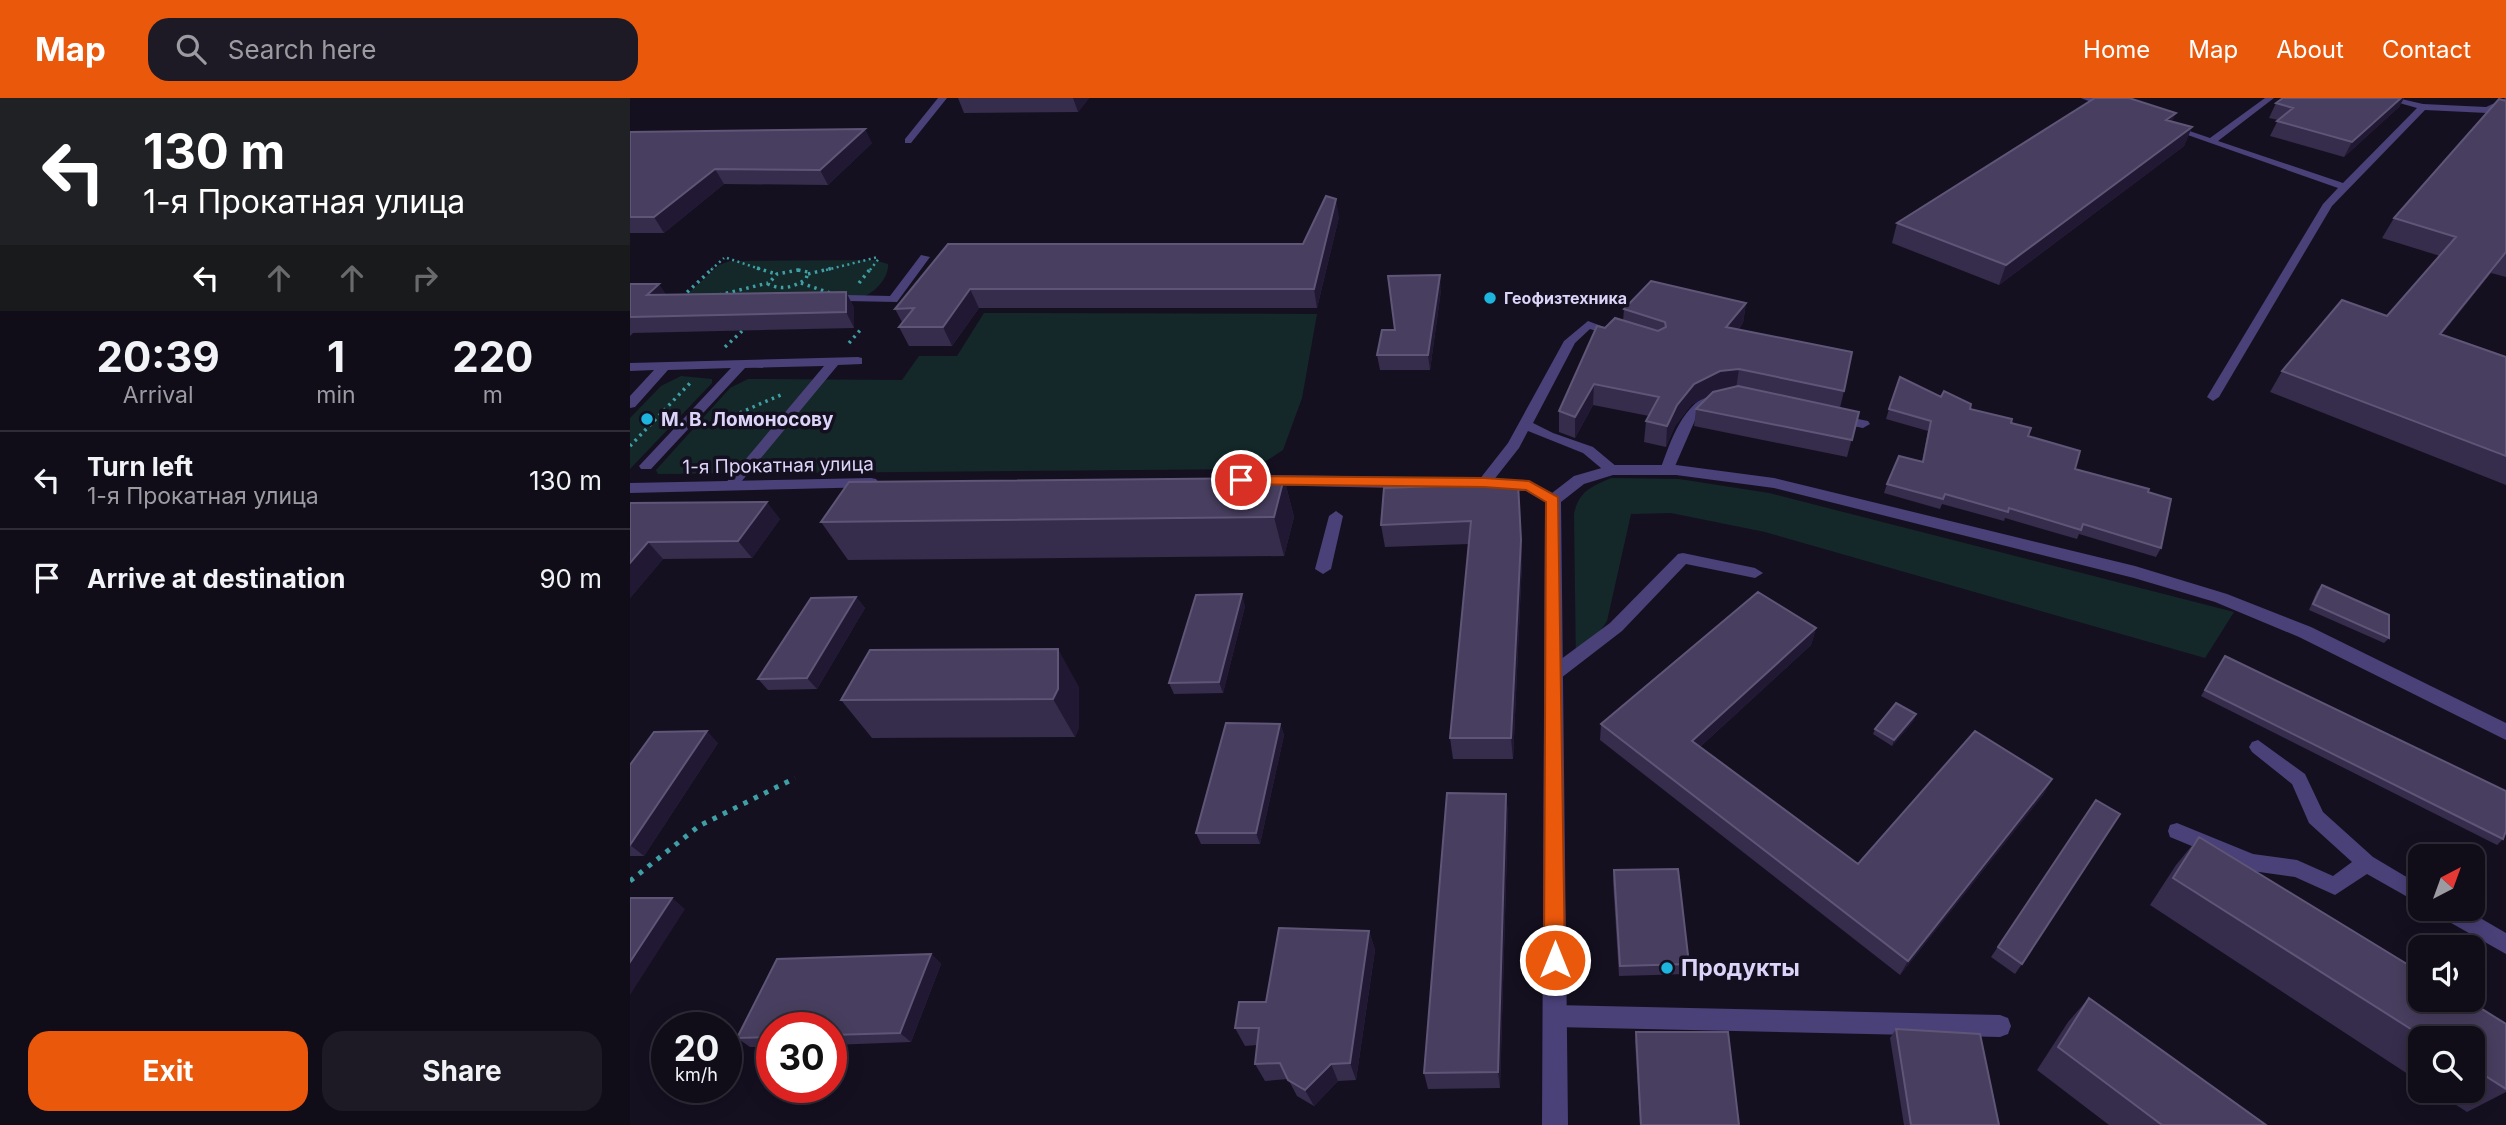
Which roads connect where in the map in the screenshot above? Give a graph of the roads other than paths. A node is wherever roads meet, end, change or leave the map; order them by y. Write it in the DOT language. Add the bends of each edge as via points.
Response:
graph roads {
  1 [pos="943,98"];
  2 [pos="2085,98"];
  3 [pos="2270,98"];
  4 [pos="2386,98"];
  5 [pos="2506,101"];
  6 [pos="2423,107"];
  7 [pos="2123,111"];
  8 [pos="2161,124"];
  9 [pos="908,141"];
  10 [pos="2212,141"];
  11 [pos="2345,187"];
  12 [pos="925,257"];
  13 [pos="845,298"];
  14 [pos="1622,335"];
  15 [pos="858,361"];
  16 [pos="833,363"];
  17 [pos="740,366"];
  18 [pos="664,367"];
  19 [pos="630,368"];
  20 [pos="1727,396"];
  21 [pos="2213,397"];
  22 [pos="630,404"];
  23 [pos="1825,416"];
  24 [pos="1525,424"];
  25 [pos="1863,424"];
  26 [pos="646,466"];
  27 [pos="1612,470"];
  28 [pos="1667,470"];
  29 [pos="1241,480"];
  30 [pos="884,483"];
  31 [pos="1484,483"];
  32 [pos="731,485"];
  33 [pos="630,488"];
  34 [pos="1553,500"];
  35 [pos="1336,516"];
  36 [pos="1323,569"];
  37 [pos="1755,573"];
  38 [pos="1555,673"];
  39 [pos="2506,732"];
  40 [pos="2258,747"];
  41 [pos="2177,831"];
  42 [pos="2366,863"];
  43 [pos="2408,888"];
  44 [pos="2466,921"];
  45 [pos="2506,944"];
  46 [pos="1555,1016"];
  47 [pos="2000,1026"];
  48 [pos="1555,1125"];
  1 -- 9 [label="lane"];
  2 -- 7 [label="lane"];
  3 -- 10 [label="lane"];
  4 -- 6 [label="lane"];
  5 -- 6 [label="lane" via="2487,110"];
  6 -- 11 [label="lane"];
  8 -- 10 [label="lane"];
  10 -- 11 [label="lane"];
  11 -- 21 [label="lane" via="2328,204"];
  12 -- 13 [label="lane" via="894,300"];
  14 -- 24 [label="lane" via="1588,325 1570,341"];
  15 -- 16 [label="lane"];
  16 -- 17 [label="lane"];
  16 -- 32 [label="lane"];
  17 -- 18 [label="lane"];
  17 -- 26 [label="lane"];
  18 -- 19 [label="lane"];
  18 -- 22 [label="lane"];
  20 -- 28 [label="lane" via="1707,399 1695,409"];
  23 -- 25 [label="lane"];
  24 -- 27 [label="lane" via="1588,450"];
  24 -- 31 [label="lane"];
  27 -- 28 [label="street"];
  27 -- 34 [label="street" via="1579,480"];
  28 -- 39 [label="street" via="1774,483 2135,572 2221,598 2305,632"];
  29 -- 31 [label="street"];
  30 -- 32 [label="street, 1-я Прокатная улица"];
  31 -- 34 [label="street" via="1529,486"];
  32 -- 33 [label="street, 1-я Прокатная улица"];
  34 -- 38 [label="street"];
  35 -- 36 [label="lane"];
  37 -- 38 [label="lane" via="1683,558 1616,627"];
  38 -- 46 [label="street"];
  40 -- 42 [label="lane" via="2299,779 2316,817"];
  41 -- 42 [label="lane" via="2252,862 2297,869 2335,886"];
  42 -- 43 [label="lane"];
  44 -- 45 [label="lane"];
  46 -- 47 [label="lane"];
  46 -- 48 [label="street"];
}
